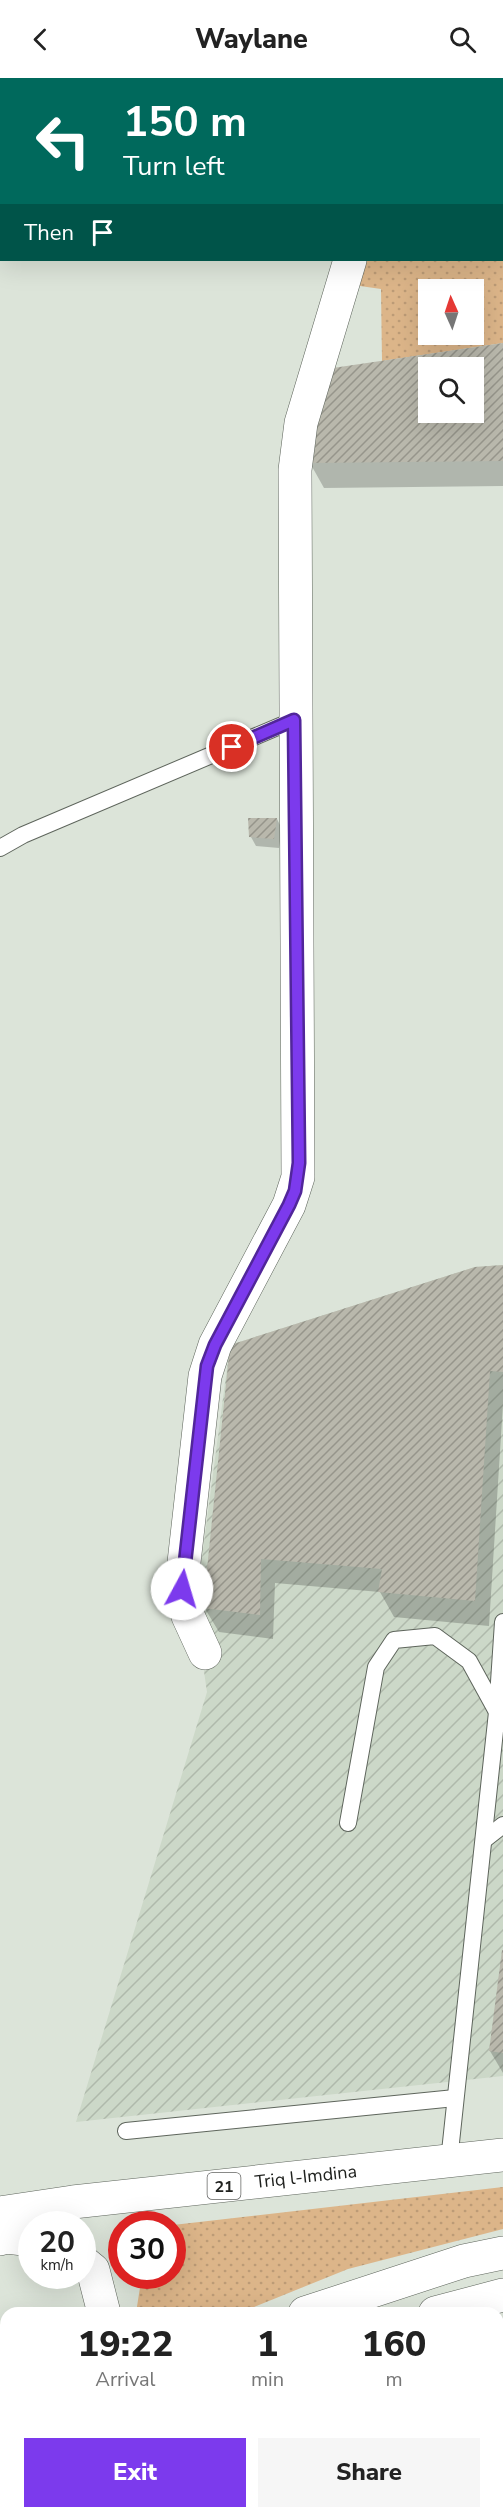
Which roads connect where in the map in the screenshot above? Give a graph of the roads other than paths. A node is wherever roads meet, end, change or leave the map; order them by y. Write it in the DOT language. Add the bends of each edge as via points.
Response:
graph roads {
  1 [pos="350,261"];
  2 [pos="294,720"];
  3 [pos="0,848"];
  4 [pos="503,1622"];
  5 [pos="205,1653"];
  6 [pos="497,1712"];
  7 [pos="348,1823"];
  8 [pos="503,1825"];
  9 [pos="484,1840"];
  10 [pos="454,2098"];
  11 [pos="126,2131"];
  12 [pos="503,2155"];
  13 [pos="449,2161"];
  14 [pos="0,2213"];
  15 [pos="18,2238"];
  16 [pos="0,2239"];
  17 [pos="503,2253"];
  18 [pos="96,2282"];
  19 [pos="503,2295"];
  20 [pos="102,2307"];
  21 [pos="323,2307"];
  22 [pos="458,2307"];
  1 -- 2 [label="main road" via="301,423 295,470"];
  2 -- 3 [label="lane"];
  2 -- 5 [label="main road" via="299,1163 289,1205 215,1345 205,1376 182,1589 188,1616"];
  4 -- 6 [label="lane"];
  6 -- 7 [label="lane" via="469,1661 435,1636 394,1640 376,1667"];
  6 -- 9 [label="lane"];
  8 -- 9 [label="lane"];
  9 -- 10 [label="lane"];
  10 -- 11 [label="lane"];
  10 -- 13 [label="lane"];
  12 -- 13 [label="main road, Triq l-Imdina / 21"];
  13 -- 14 [label="main road, Triq l-Imdina / 21"];
  15 -- 16 [label="main road"];
  17 -- 21 [label="main road" via="464,2261"];
  18 -- 20 [label="main road"];
  19 -- 22 [label="main road"];
}
